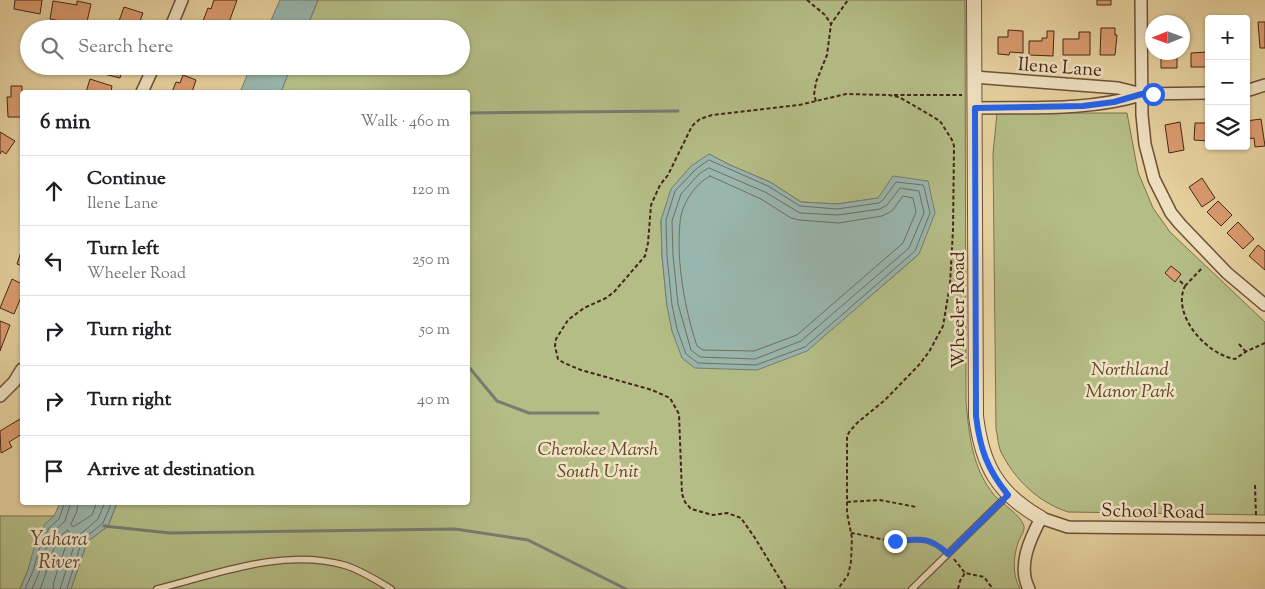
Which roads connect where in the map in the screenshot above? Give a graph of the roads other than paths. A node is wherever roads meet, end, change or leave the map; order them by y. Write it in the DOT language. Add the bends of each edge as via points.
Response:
graph roads {
  1 [pos="182,0"];
  2 [pos="974,0"];
  3 [pos="1141,0"];
  4 [pos="174,20"];
  5 [pos="150,75"];
  6 [pos="974,78"];
  7 [pos="1265,85"];
  8 [pos="143,90"];
  9 [pos="1250,90"];
  10 [pos="1205,93"];
  11 [pos="1142,94"];
  12 [pos="975,108"];
  13 [pos="1265,305"];
  14 [pos="20,372"];
  15 [pos="0,396"];
  16 [pos="1008,495"];
  17 [pos="1041,518"];
  18 [pos="1265,529"];
  19 [pos="157,589"];
  20 [pos="391,589"];
  21 [pos="912,589"];
  22 [pos="1029,589"];
  1 -- 4 [label="street"];
  2 -- 6 [label="street, Wheeler Road"];
  3 -- 11 [label="street"];
  5 -- 8 [label="street"];
  6 -- 11 [label="street, Ilene Lane" via="1118,88"];
  6 -- 12 [label="street, Wheeler Road"];
  7 -- 9 [label="street"];
  10 -- 11 [label="street, Ilene Lane"];
  11 -- 12 [label="street, Ilene Lane" via="1083,106"];
  11 -- 13 [label="street" via="1150,167 1172,213 1227,273"];
  12 -- 16 [label="street, Wheeler Road" via="976,416 985,460"];
  14 -- 15 [label="street"];
  16 -- 17 [label="street, Wheeler Road"];
  16 -- 21 [label="lane"];
  17 -- 18 [label="street, School Road" via="1068,527"];
  17 -- 22 [label="street" via="1025,558 1024,575"];
  19 -- 20 [label="lane" via="249,566 305,559 345,566"];
}
